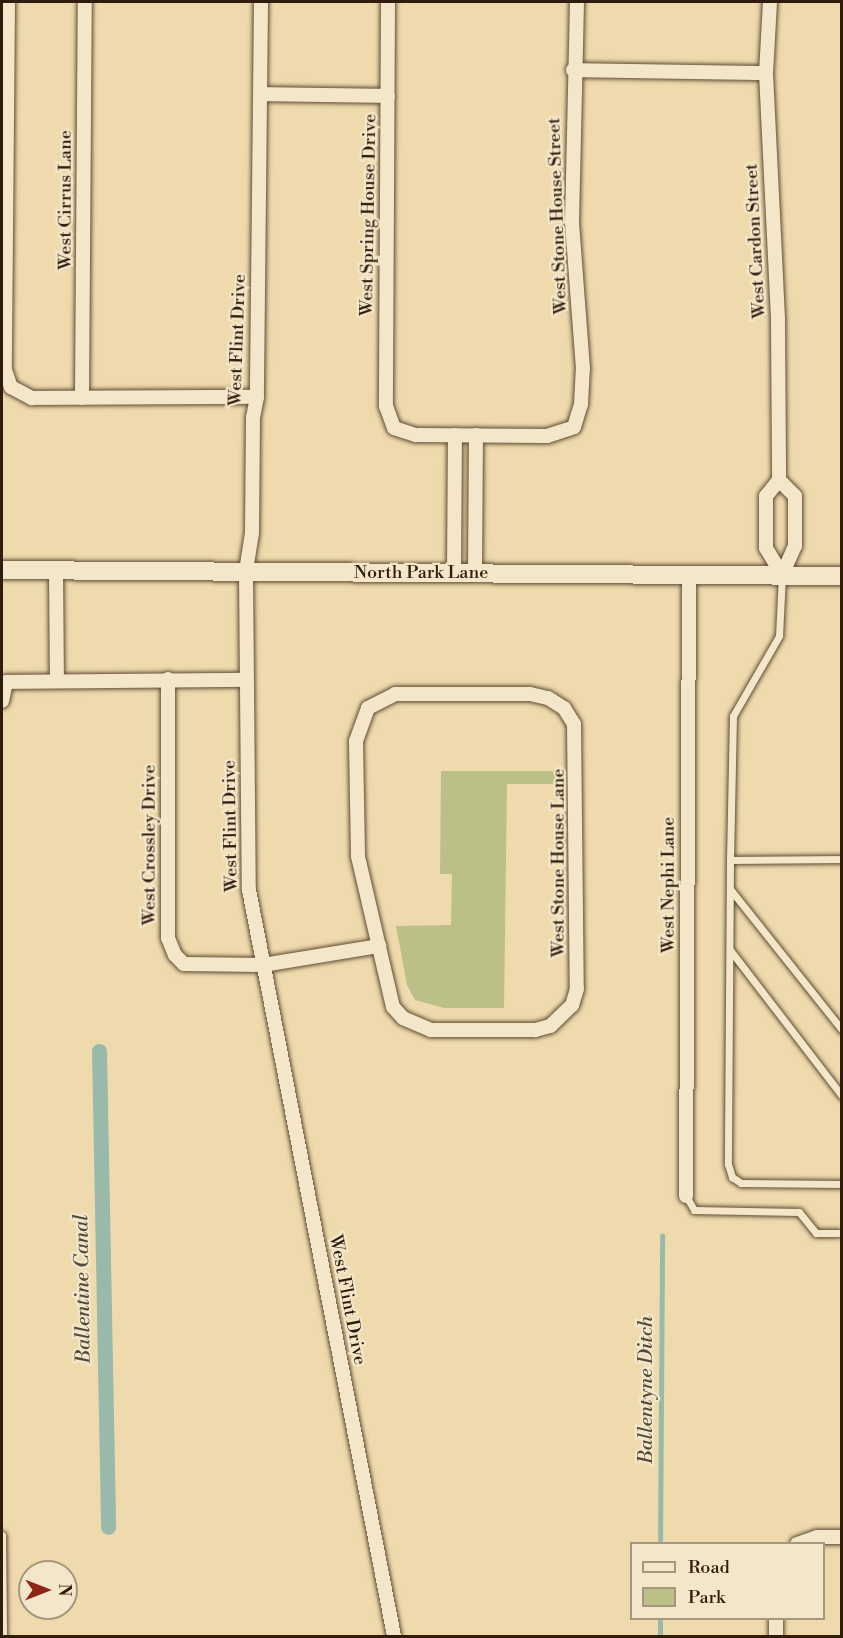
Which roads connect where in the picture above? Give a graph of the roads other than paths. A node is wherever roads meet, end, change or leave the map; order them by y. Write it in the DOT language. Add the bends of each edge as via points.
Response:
graph roads {
  1 [pos="8,2"];
  2 [pos="85,2"];
  3 [pos="261,2"];
  4 [pos="388,2"];
  5 [pos="577,2"];
  6 [pos="770,2"];
  7 [pos="573,70"];
  8 [pos="766,73"];
  9 [pos="4,87"];
  10 [pos="260,94"];
  11 [pos="388,96"];
  12 [pos="6,391"];
  13 [pos="257,397"];
  14 [pos="82,398"];
  15 [pos="455,435"];
  16 [pos="476,435"];
  17 [pos="779,480"];
  18 [pos="2,570"];
  19 [pos="56,571"];
  20 [pos="246,572"];
  21 [pos="454,573"];
  22 [pos="476,574"];
  23 [pos="689,575"];
  24 [pos="782,575"];
  25 [pos="842,576"];
  26 [pos="57,679"];
  27 [pos="168,679"];
  28 [pos="247,680"];
  29 [pos="4,682"];
  30 [pos="2,700"];
  31 [pos="842,859"];
  32 [pos="730,860"];
  33 [pos="730,889"];
  34 [pos="379,946"];
  35 [pos="729,950"];
  36 [pos="263,965"];
  37 [pos="842,1030"];
  38 [pos="842,1096"];
  39 [pos="842,1184"];
  40 [pos="686,1196"];
  41 [pos="838,1233"];
  42 [pos="2,1534"];
  43 [pos="842,1537"];
  44 [pos="803,1542"];
  45 [pos="776,1620"];
  46 [pos="3,1636"];
  47 [pos="393,1636"];
  48 [pos="776,1636"];
  1 -- 9 [label="street"];
  2 -- 14 [label="street, West Cirrus Lane"];
  3 -- 10 [label="street, West Flint Drive"];
  4 -- 11 [label="street, West Spring House Drive"];
  5 -- 7 [label="street, West Stone House Street"];
  6 -- 8 [label="street, West Cardon Street"];
  7 -- 8 [label="street"];
  7 -- 16 [label="street, West Stone House Street" via="572,222 583,369 581,404 574,427 547,436"];
  8 -- 17 [label="street, West Cardon Street" via="778,322"];
  9 -- 12 [label="street"];
  10 -- 11 [label="street"];
  10 -- 13 [label="street, West Flint Drive"];
  11 -- 15 [label="street, West Spring House Drive" via="386,406 394,428 416,435"];
  12 -- 14 [label="street" via="24,397"];
  13 -- 14 [label="street"];
  13 -- 20 [label="street, West Flint Drive" via="253,418 252,533"];
  15 -- 16 [label="street"];
  15 -- 21 [label="street"];
  16 -- 22 [label="street"];
  17 -- 24 [label="street, West Cardon Street" via="766,496 766,548"];
  17 -- 24 [label="street" via="795,496 795,546"];
  18 -- 19 [label="street, North Park Lane"];
  19 -- 20 [label="street, North Park Lane"];
  19 -- 26 [label="street"];
  20 -- 21 [label="street, North Park Lane"];
  20 -- 28 [label="street, West Flint Drive"];
  21 -- 22 [label="street, North Park Lane"];
  22 -- 23 [label="street, North Park Lane"];
  23 -- 24 [label="street, North Park Lane"];
  23 -- 40 [label="street, West Nephi Lane"];
  24 -- 25 [label="street, North Park Lane"];
  24 -- 32 [label="lane" via="779,636 733,716"];
  26 -- 27 [label="street"];
  26 -- 29 [label="street"];
  27 -- 28 [label="street"];
  27 -- 36 [label="street, West Crossley Drive" via="168,938 184,964"];
  28 -- 36 [label="street, West Flint Drive" via="249,890"];
  29 -- 30 [label="street"];
  31 -- 32 [label="lane"];
  32 -- 33 [label="lane"];
  33 -- 35 [label="lane"];
  33 -- 37 [label="lane"];
  34 -- 34 [label="street, West Stone House Lane" via="387,993 403,1018 431,1029 535,1030 562,1017 572,1005 577,988 577,743 574,724 564,708 548,698 530,694 395,694 368,708 356,741 358,856"];
  34 -- 36 [label="street"];
  35 -- 38 [label="lane"];
  35 -- 39 [label="lane" via="728,1164 732,1177 741,1183"];
  36 -- 47 [label="street, West Flint Drive"];
  40 -- 41 [label="lane" via="694,1210 799,1212 816,1233"];
  42 -- 46 [label="lane"];
  43 -- 44 [label="street" via="817,1537"];
  45 -- 48 [label="street"];
}
